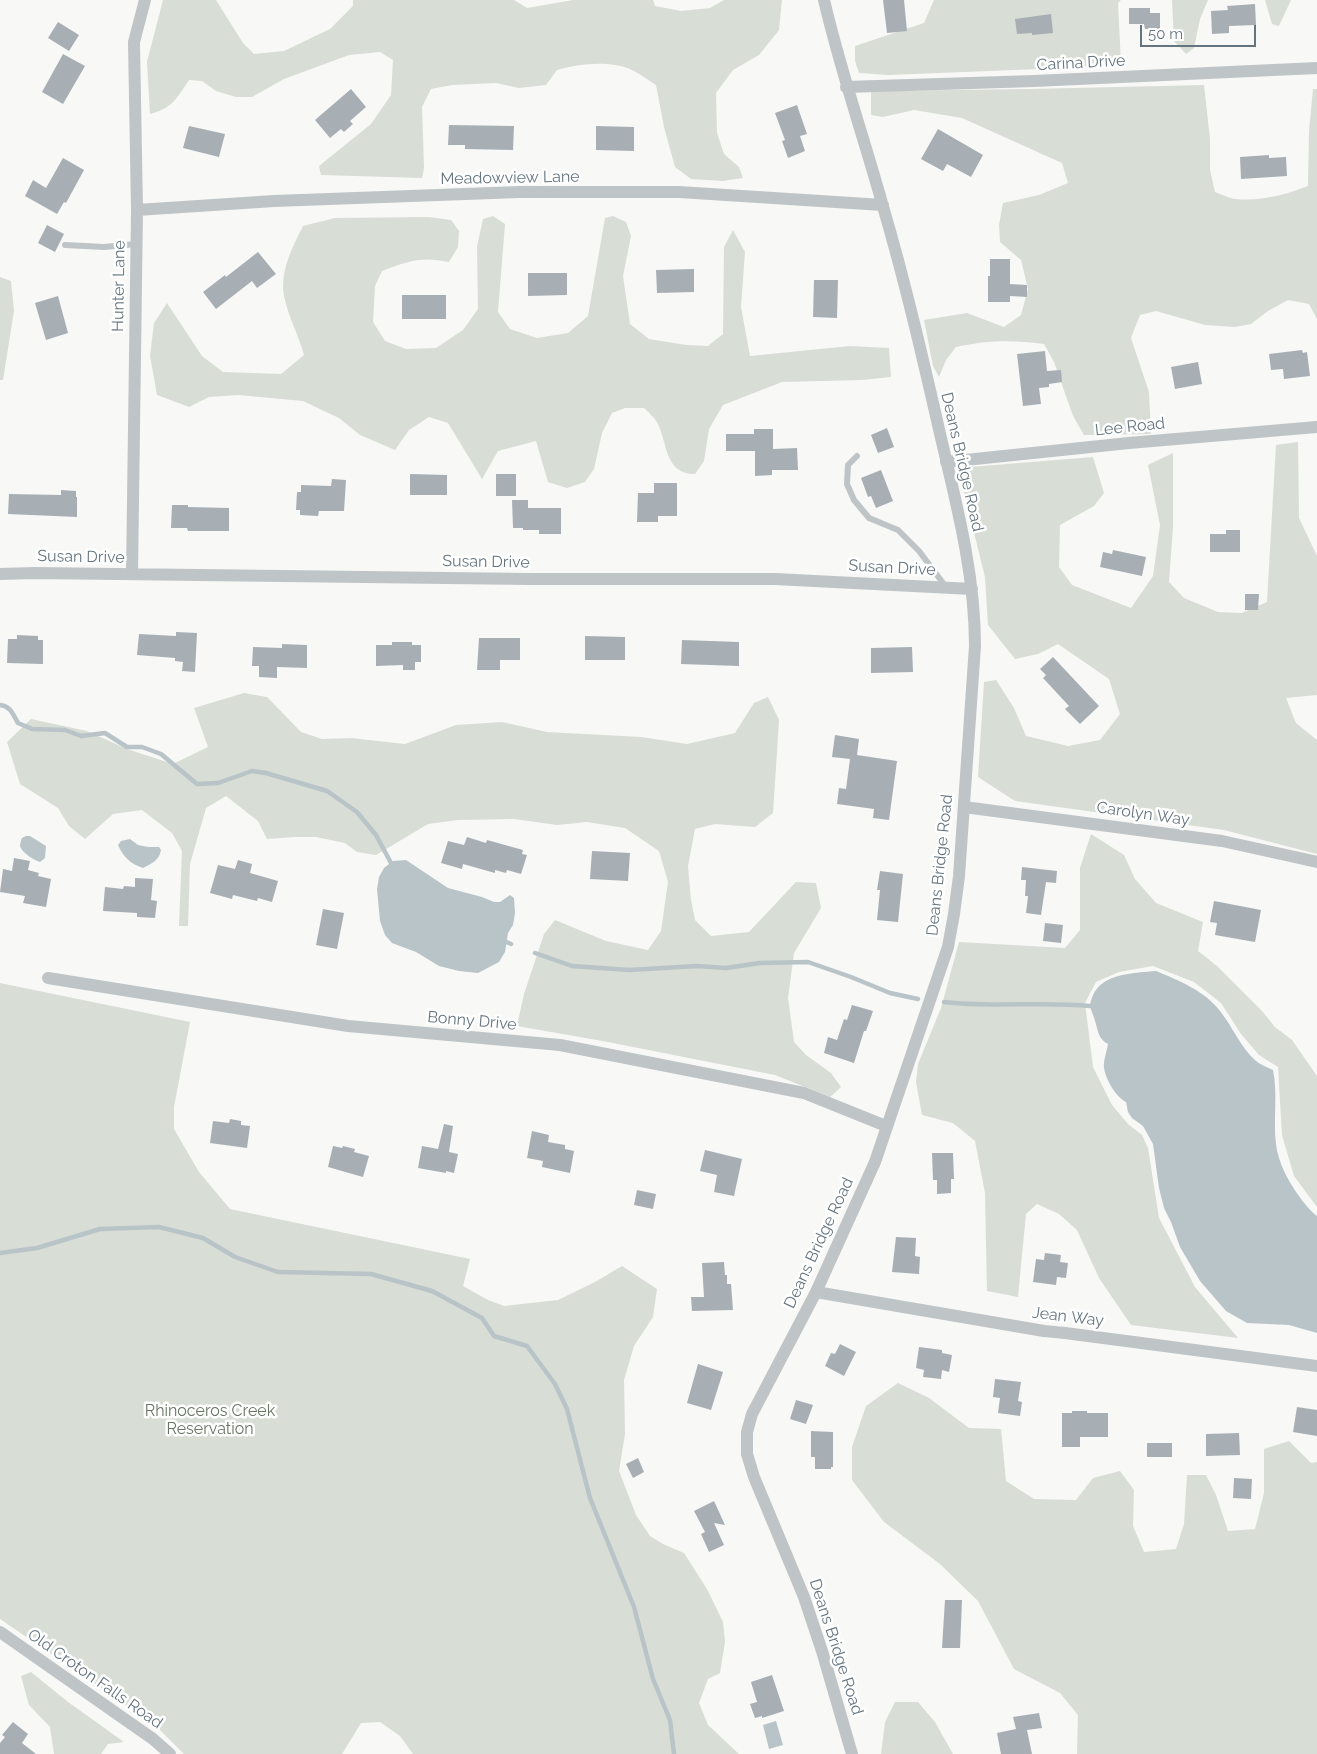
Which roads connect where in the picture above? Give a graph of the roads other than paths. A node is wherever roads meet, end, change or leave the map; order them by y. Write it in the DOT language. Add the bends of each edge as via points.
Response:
graph roads {
  1 [pos="145,0"];
  2 [pos="824,0"];
  3 [pos="1317,68"];
  4 [pos="846,87"];
  5 [pos="883,205"];
  6 [pos="137,210"];
  7 [pos="136,244"];
  8 [pos="65,245"];
  9 [pos="1317,426"];
  10 [pos="857,456"];
  11 [pos="946,462"];
  12 [pos="0,574"];
  13 [pos="132,574"];
  14 [pos="946,587"];
  15 [pos="972,588"];
  16 [pos="964,806"];
  17 [pos="1317,862"];
  18 [pos="48,978"];
  19 [pos="886,1126"];
  20 [pos="816,1292"];
  21 [pos="1317,1366"];
  22 [pos="0,1632"];
  23 [pos="170,1754"];
  24 [pos="852,1754"];
  1 -- 6 [label="street, Hunter Lane" via="134,42"];
  2 -- 4 [label="street, Deans Bridge Road"];
  3 -- 4 [label="street, Carina Drive"];
  4 -- 5 [label="street, Deans Bridge Road"];
  5 -- 6 [label="street, Meadowview Lane" via="679,192 520,192 274,201"];
  5 -- 11 [label="street, Deans Bridge Road"];
  6 -- 7 [label="street, Hunter Lane"];
  7 -- 8 [label="lane" via="104,248"];
  7 -- 13 [label="street, Hunter Lane"];
  9 -- 11 [label="street, Lee Road"];
  10 -- 14 [label="lane" via="848,465 847,484 854,500 869,518 898,530 919,551"];
  11 -- 15 [label="street, Deans Bridge Road"];
  12 -- 13 [label="street, Susan Drive"];
  13 -- 14 [label="street, Susan Drive" via="775,579"];
  14 -- 15 [label="street, Susan Drive"];
  15 -- 16 [label="street, Deans Bridge Road" via="975,646"];
  16 -- 17 [label="street, Carolyn Way" via="1222,841"];
  16 -- 19 [label="street, Deans Bridge Road" via="959,876 948,947"];
  18 -- 19 [label="street, Bonny Drive" via="348,1026 560,1045 804,1093"];
  19 -- 20 [label="street, Deans Bridge Road" via="875,1162"];
  20 -- 21 [label="street, Jean Way" via="1044,1331"];
  20 -- 24 [label="street, Deans Bridge Road" via="752,1414 747,1432 747,1454 804,1598"];
  22 -- 23 [label="street, Old Croton Falls Road"];
}
